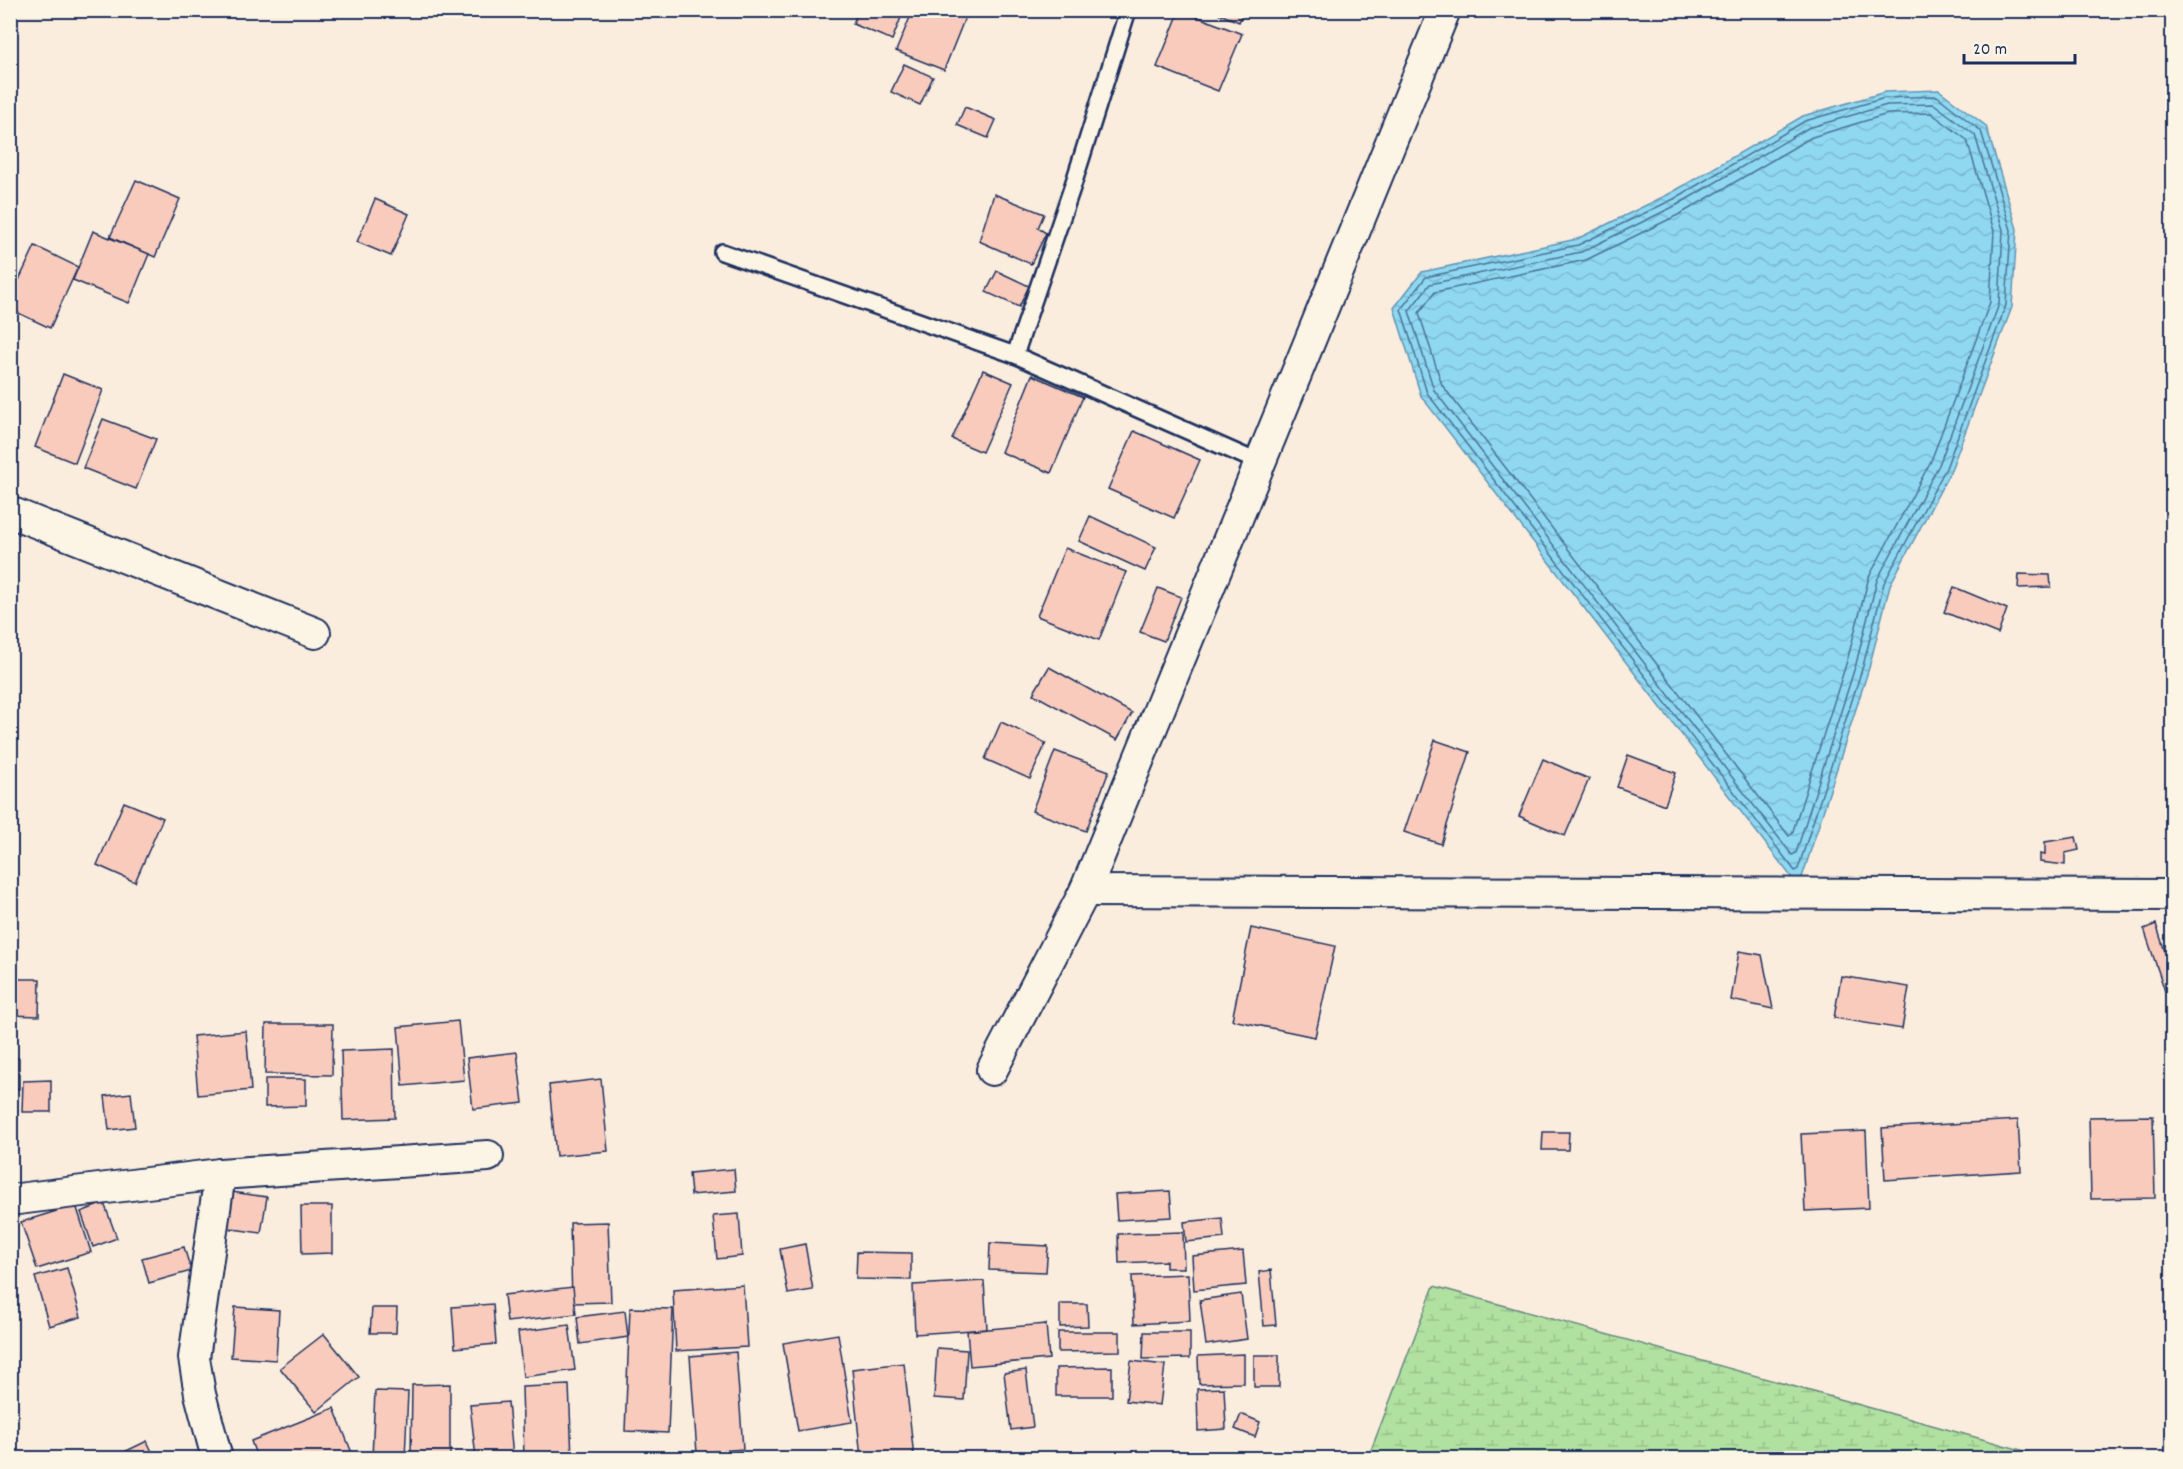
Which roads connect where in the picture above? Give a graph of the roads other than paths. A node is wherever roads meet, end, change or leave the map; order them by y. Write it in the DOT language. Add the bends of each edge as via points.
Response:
graph roads {
  1 [pos="1128,10"];
  2 [pos="1445,10"];
  3 [pos="722,252"];
  4 [pos="1015,356"];
  5 [pos="1260,463"];
  6 [pos="10,512"];
  7 [pos="315,633"];
  8 [pos="1085,891"];
  9 [pos="2172,895"];
  10 [pos="992,1070"];
  11 [pos="488,1156"];
  12 [pos="220,1174"];
  13 [pos="10,1200"];
  14 [pos="217,1458"];
  1 -- 4 [label="lane"];
  2 -- 5 [label="street"];
  3 -- 4 [label="lane"];
  4 -- 5 [label="lane"];
  5 -- 8 [label="street"];
  6 -- 7 [label="street"];
  8 -- 9 [label="street"];
  8 -- 10 [label="street"];
  11 -- 12 [label="street"];
  12 -- 13 [label="street"];
  12 -- 14 [label="street" via="194,1359"];
}
